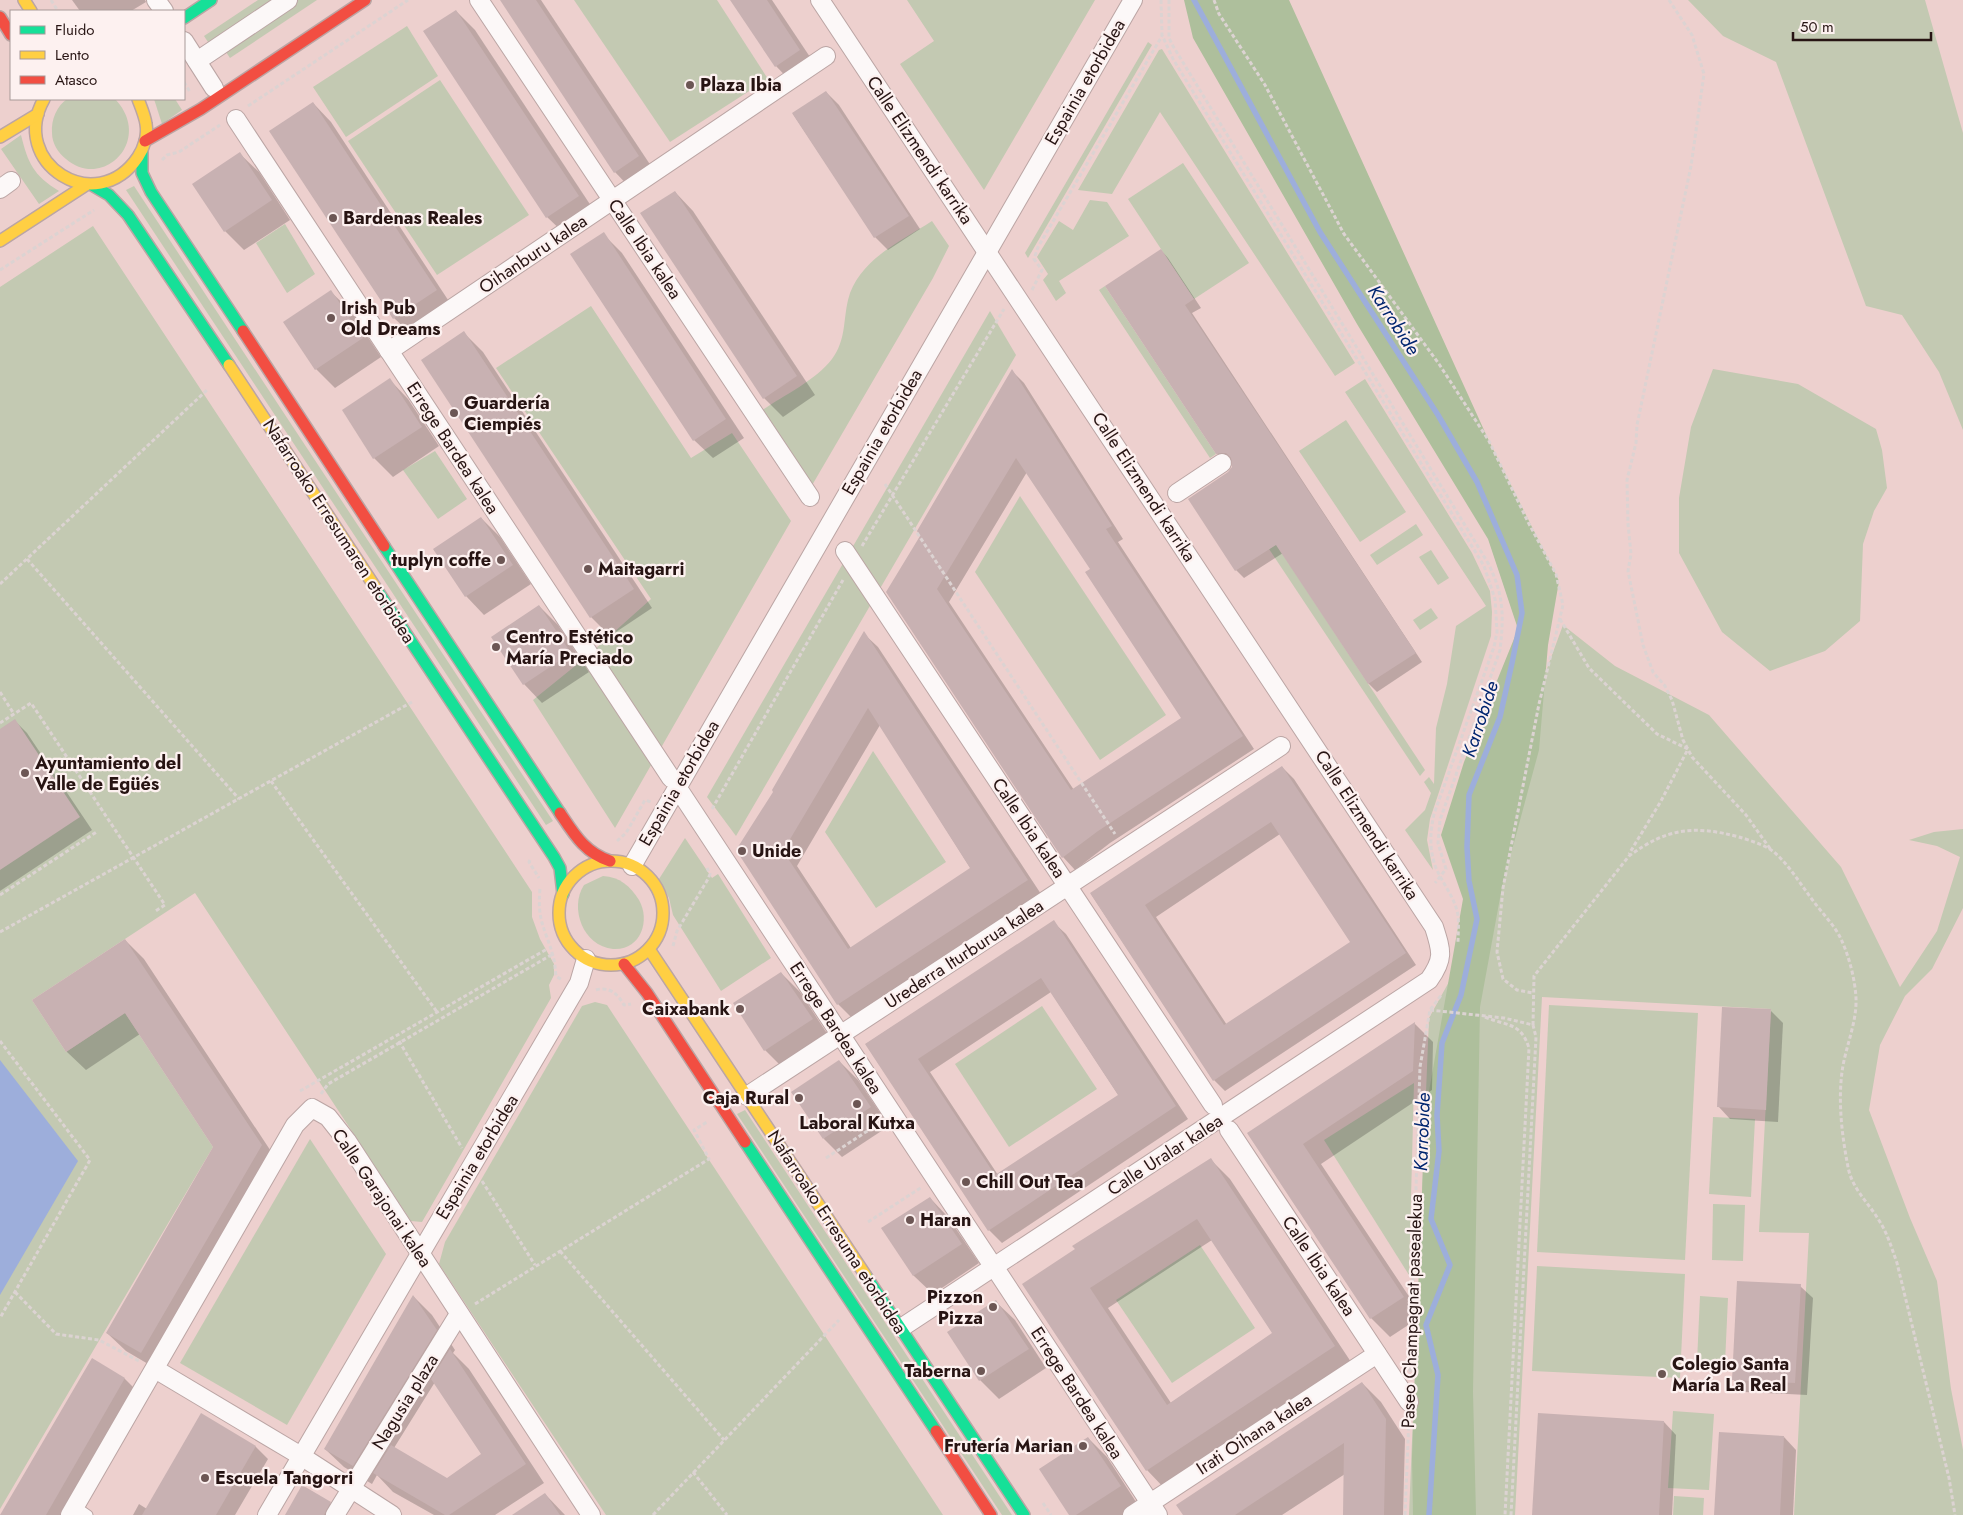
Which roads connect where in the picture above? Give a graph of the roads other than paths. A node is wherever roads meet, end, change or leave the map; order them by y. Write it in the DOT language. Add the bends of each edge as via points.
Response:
graph roads {
  1 [pos="211,0"];
  2 [pos="288,0"];
  3 [pos="365,0"];
  4 [pos="479,0"];
  5 [pos="820,0"];
  6 [pos="1133,0"];
  7 [pos="185,17"];
  8 [pos="0,18"];
  9 [pos="10,33"];
  10 [pos="185,43"];
  11 [pos="826,56"];
  12 [pos="197,61"];
  13 [pos="43,100"];
  14 [pos="138,100"];
  15 [pos="38,114"];
  16 [pos="0,136"];
  17 [pos="144,147"];
  18 [pos="89,185"];
  19 [pos="613,201"];
  20 [pos="0,241"];
  21 [pos="987,251"];
  22 [pos="389,351"];
  23 [pos="1222,462"];
  24 [pos="1177,493"];
  25 [pos="810,497"];
  26 [pos="849,557"];
  27 [pos="1282,746"];
  28 [pos="671,778"];
  29 [pos="681,793"];
  30 [pos="610,861"];
  31 [pos="632,866"];
  32 [pos="1067,886"];
  33 [pos="562,894"];
  34 [pos="649,949"];
  35 [pos="586,959"];
  36 [pos="624,964"];
  37 [pos="1429,980"];
  38 [pos="841,1035"];
  39 [pos="747,1096"];
  40 [pos="1213,1106"];
  41 [pos="1229,1130"];
  42 [pos="419,1253"];
  43 [pos="463,1311"];
  44 [pos="901,1328"];
  45 [pos="1377,1354"];
  46 [pos="155,1369"];
  47 [pos="1409,1402"];
  48 [pos="301,1456"];
  49 [pos="351,1489"];
  50 [pos="1154,1509"];
  51 [pos="77,1512"];
  52 [pos="267,1515"];
  53 [pos="335,1515"];
  54 [pos="392,1515"];
  55 [pos="591,1515"];
  56 [pos="991,1515"];
  57 [pos="1024,1515"];
  58 [pos="1132,1515"];
  1 -- 7 [label="street"];
  2 -- 12 [label="street"];
  3 -- 17 [label="street"];
  4 -- 19 [label="street, Calle Ibia kalea"];
  5 -- 21 [label="street, Calle Elizmendi karrika"];
  6 -- 21 [label="street, Espainia etorbidea"];
  8 -- 9 [label="street"];
  10 -- 12 [label="street, Errege Bardea kalea"];
  11 -- 19 [label="street, Oihanburu kalea"];
  12 -- 22 [label="street, Errege Bardea kalea" via="231,106"];
  13 -- 15 [label="street, Nafarroako Erresumaren etorbidea"];
  14 -- 17 [label="street, Nafarroako Erresumaren etorbidea" via="147,124"];
  15 -- 16 [label="street"];
  15 -- 18 [label="street, Nafarroako Erresumaren etorbidea" via="37,141 46,163 63,178"];
  17 -- 18 [label="street" via="135,165 122,176 110,182"];
  17 -- 30 [label="street, Nafarroako Erresumaren etorbidea" via="142,173 151,192 580,843 597,857"];
  18 -- 20 [label="street"];
  18 -- 33 [label="street, Nafarroako Erresumaren etorbidea" via="108,193 118,202 151,246 554,857 560,868"];
  19 -- 22 [label="street, Oihanburu kalea"];
  19 -- 25 [label="street, Calle Ibia kalea"];
  21 -- 31 [label="street, Espainia etorbidea"];
  21 -- 37 [label="street, Calle Elizmendi karrika" via="1434,928 1442,950 1439,966"];
  22 -- 28 [label="street, Errege Bardea kalea"];
  23 -- 24 [label="street, Calle Elizmendi karrika"];
  26 -- 32 [label="street, Calle Ibia kalea"];
  27 -- 32 [label="street, Urederra Iturburua kalea"];
  29 -- 38 [label="street, Errege Bardea kalea"];
  30 -- 31 [label="street"];
  30 -- 33 [label="street" via="576,873"];
  31 -- 34 [label="street" via="651,881 662,903 658,935"];
  32 -- 38 [label="street, Urederra Iturburua kalea"];
  32 -- 40 [label="street, Calle Ibia kalea"];
  33 -- 35 [label="street" via="558,916 562,933 572,948"];
  34 -- 36 [label="street"];
  34 -- 39 [label="street, Nafarroako Erresuma etorbidea"];
  35 -- 36 [label="street" via="598,964"];
  35 -- 42 [label="street, Espainia etorbidea" via="580,983"];
  36 -- 56 [label="street, Nafarroako Erresuma etorbidea" via="647,993"];
  37 -- 44 [label="street, Calle Uralar kalea"];
  38 -- 39 [label="street, Urederra Iturburua kalea"];
  38 -- 50 [label="street, Errege Bardea kalea"];
  39 -- 44 [label="street, Nafarroako Erresuma etorbidea"];
  41 -- 45 [label="street, Calle Ibia kalea"];
  42 -- 43 [label="street, Calle Garajonai kalea"];
  42 -- 46 [label="street, Calle Garajonai kalea" via="345,1138 328,1117 312,1108 295,1125"];
  42 -- 48 [label="street, Espainia etorbidea"];
  43 -- 49 [label="street, Nagusia plaza"];
  43 -- 55 [label="street, Calle Garajonai kalea"];
  44 -- 57 [label="street, Nafarroako Erresuma etorbidea"];
  45 -- 47 [label="street, Calle Ibia kalea"];
  45 -- 50 [label="street, Irati Oihana kalea"];
  46 -- 48 [label="street"];
  46 -- 51 [label="street, Calle Garajonai kalea"];
  48 -- 49 [label="street"];
  48 -- 52 [label="street, Espainia etorbidea"];
  49 -- 53 [label="street, Nagusia plaza"];
  49 -- 54 [label="street"];
  50 -- 58 [label="street, Irati Oihana kalea"];
}
